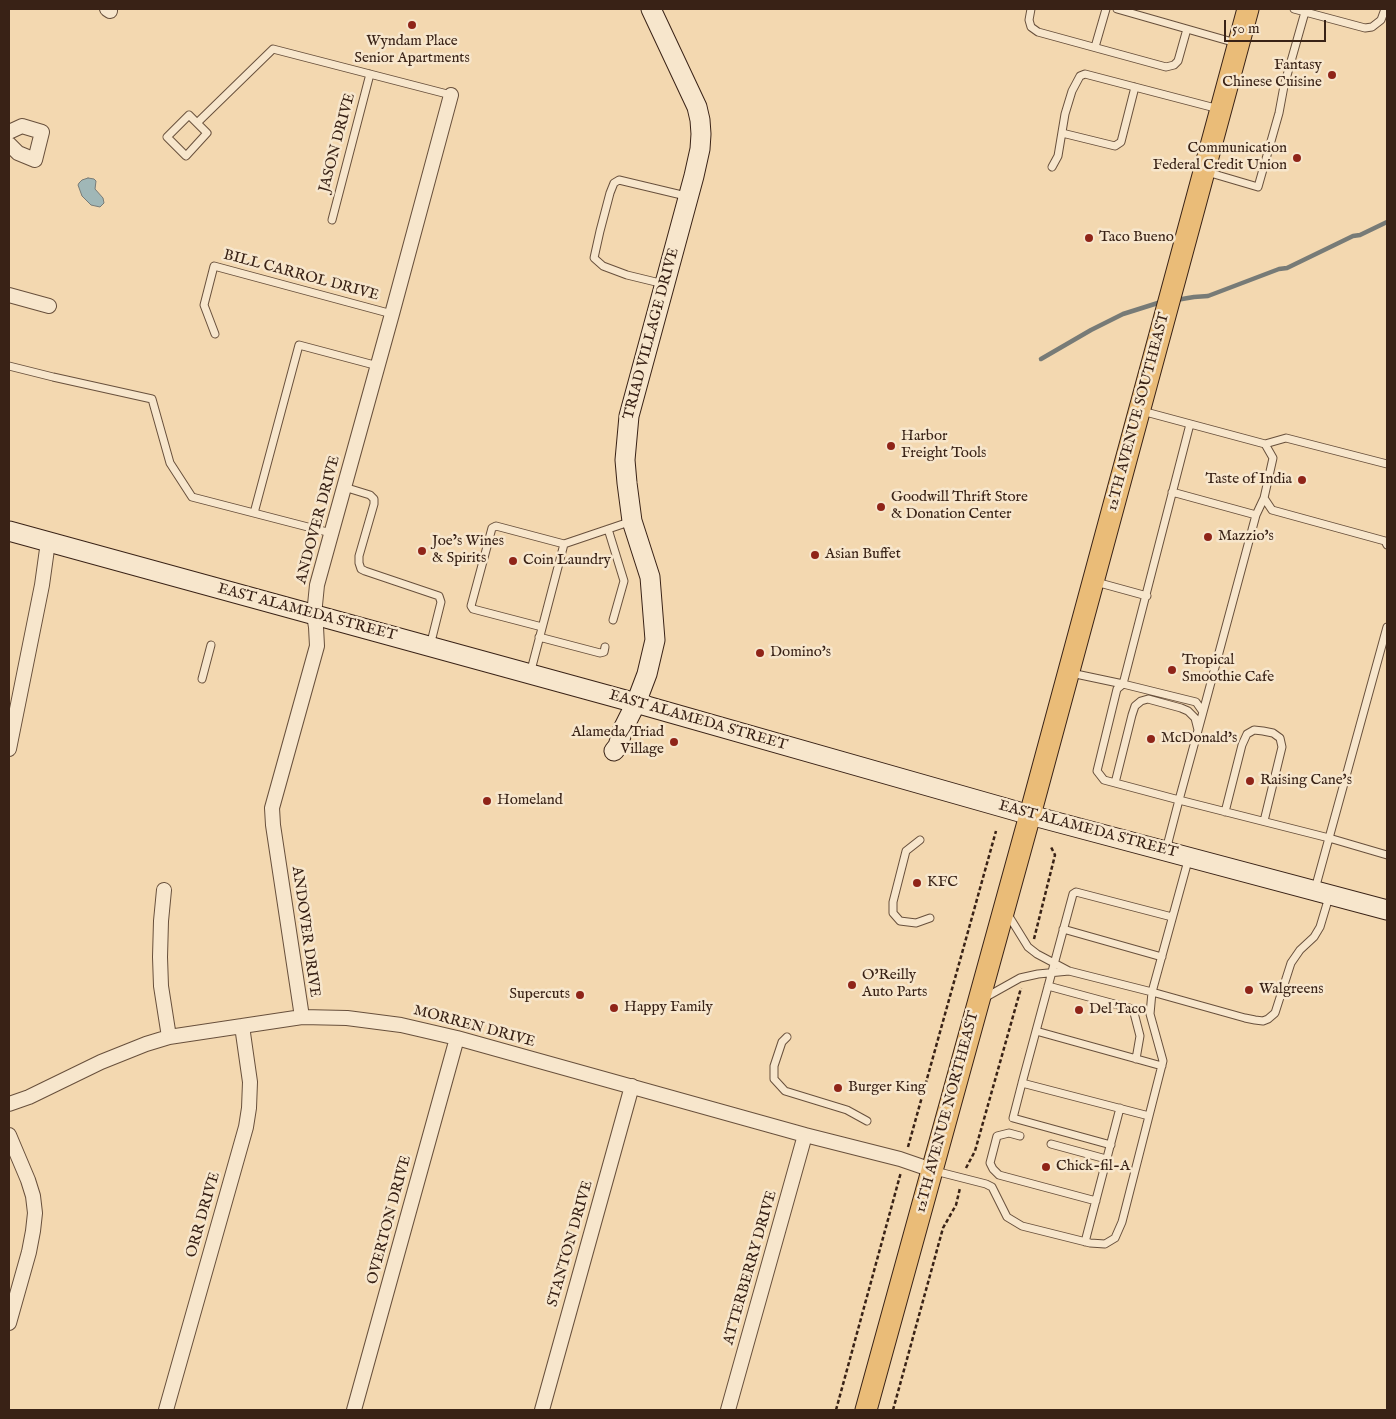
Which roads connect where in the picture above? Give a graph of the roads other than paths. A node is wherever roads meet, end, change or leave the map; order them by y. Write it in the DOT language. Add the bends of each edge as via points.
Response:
graph roads {
  1 [pos="651,9"];
  2 [pos="1032,9"];
  3 [pos="1106,9"];
  4 [pos="1117,9"];
  5 [pos="1248,9"];
  6 [pos="1294,9"];
  7 [pos="1385,9"];
  8 [pos="1305,12"];
  9 [pos="1188,29"];
  10 [pos="1239,43"];
  11 [pos="1095,47"];
  12 [pos="370,74"];
  13 [pos="1135,87"];
  14 [pos="451,95"];
  15 [pos="1221,110"];
  16 [pos="198,123"];
  17 [pos="9,132"];
  18 [pos="1062,133"];
  19 [pos="9,144"];
  20 [pos="1052,167"];
  21 [pos="1205,172"];
  22 [pos="688,197"];
  23 [pos="332,220"];
  24 [pos="664,284"];
  25 [pos="9,295"];
  26 [pos="49,306"];
  27 [pos="392,314"];
  28 [pos="215,334"];
  29 [pos="9,366"];
  30 [pos="378,366"];
  31 [pos="1139,410"];
  32 [pos="1190,424"];
  33 [pos="1265,444"];
  34 [pos="1387,464"];
  35 [pos="344,487"];
  36 [pos="1172,492"];
  37 [pos="1264,498"];
  38 [pos="254,513"];
  39 [pos="1256,515"];
  40 [pos="632,521"];
  41 [pos="608,529"];
  42 [pos="9,531"];
  43 [pos="330,533"];
  44 [pos="48,542"];
  45 [pos="564,544"];
  46 [pos="1387,545"];
  47 [pos="1093,581"];
  48 [pos="1147,596"];
  49 [pos="314,615"];
  50 [pos="613,620"];
  51 [pos="542,627"];
  52 [pos="1387,627"];
  53 [pos="539,637"];
  54 [pos="211,644"];
  55 [pos="430,647"];
  56 [pos="605,650"];
  57 [pos="1068,672"];
  58 [pos="530,674"];
  59 [pos="202,679"];
  60 [pos="1123,684"];
  61 [pos="636,703"];
  62 [pos="1203,712"];
  63 [pos="1198,731"];
  64 [pos="9,749"];
  65 [pos="614,752"];
  66 [pos="1115,783"];
  67 [pos="1179,800"];
  68 [pos="1225,812"];
  69 [pos="1030,815"];
  70 [pos="1264,821"];
  71 [pos="1329,838"];
  72 [pos="920,840"];
  73 [pos="1166,850"];
  74 [pos="1387,854"];
  75 [pos="1189,857"];
  76 [pos="164,890"];
  77 [pos="1322,892"];
  78 [pos="1004,908"];
  79 [pos="1387,910"];
  80 [pos="1172,917"];
  81 [pos="930,918"];
  82 [pos="1063,929"];
  83 [pos="1162,957"];
  84 [pos="1054,963"];
  85 [pos="1069,971"];
  86 [pos="1052,972"];
  87 [pos="1048,986"];
  88 [pos="1152,992"];
  89 [pos="979,1001"];
  90 [pos="302,1018"];
  91 [pos="242,1026"];
  92 [pos="1036,1031"];
  93 [pos="787,1036"];
  94 [pos="169,1037"];
  95 [pos="457,1038"];
  96 [pos="1136,1059"];
  97 [pos="1162,1066"];
  98 [pos="1022,1083"];
  99 [pos="632,1086"];
  100 [pos="9,1104"];
  101 [pos="1120,1108"];
  102 [pos="1149,1116"];
  103 [pos="1013,1118"];
  104 [pos="867,1121"];
  105 [pos="1009,1133"];
  106 [pos="9,1135"];
  107 [pos="805,1135"];
  108 [pos="1020,1136"];
  109 [pos="1051,1144"];
  110 [pos="1111,1145"];
  111 [pos="1106,1159"];
  112 [pos="932,1170"];
  113 [pos="1096,1201"];
  114 [pos="1085,1242"];
  115 [pos="9,1323"];
  116 [pos="166,1410"];
  117 [pos="354,1410"];
  118 [pos="542,1410"];
  119 [pos="728,1410"];
  120 [pos="866,1410"];
  1 -- 22 [label="street, TRIAD VILLAGE DRIVE" via="697,107 700,120 700,149"];
  2 -- 11 [label="lane" via="1028,20 1038,32"];
  3 -- 11 [label="lane"];
  4 -- 9 [label="lane"];
  5 -- 10 [label="main road, 12TH AVENUE SOUTHEAST"];
  6 -- 8 [label="lane"];
  7 -- 8 [label="lane" via="1381,20 1366,28"];
  8 -- 21 [label="lane" via="1258,187"];
  9 -- 10 [label="lane"];
  9 -- 11 [label="lane" via="1174,65 1166,66"];
  10 -- 15 [label="main road, 12TH AVENUE SOUTHEAST"];
  12 -- 14 [label="lane"];
  12 -- 16 [label="lane" via="273,49"];
  12 -- 23 [label="lane, JASON DRIVE"];
  13 -- 15 [label="lane"];
  13 -- 18 [label="lane" via="1085,74 1080,76 1065,114"];
  13 -- 18 [label="lane" via="1121,142 1115,146"];
  14 -- 27 [label="street, ANDOVER DRIVE"];
  15 -- 21 [label="main road, 12TH AVENUE SOUTHEAST"];
  16 -- 16 [label="lane" via="189,115 167,137 186,156 207,133"];
  17 -- 19 [label="street" via="22,126 42,132 35,160 18,153"];
  18 -- 20 [label="lane" via="1058,156"];
  21 -- 31 [label="main road, 12TH AVENUE SOUTHEAST"];
  22 -- 24 [label="street, TRIAD VILLAGE DRIVE"];
  22 -- 24 [label="lane" via="620,180 614,183 610,193 594,258 603,266 626,275"];
  24 -- 40 [label="street, TRIAD VILLAGE DRIVE" via="629,416 625,460"];
  25 -- 26 [label="street"];
  27 -- 28 [label="lane, BILL CARROL DRIVE" via="214,266 204,305"];
  27 -- 30 [label="street, ANDOVER DRIVE"];
  29 -- 38 [label="lane" via="152,398 170,463 192,497"];
  30 -- 35 [label="street, ANDOVER DRIVE"];
  30 -- 38 [label="lane" via="299,345"];
  31 -- 32 [label="lane"];
  31 -- 47 [label="main road, 12TH AVENUE SOUTHEAST"];
  32 -- 33 [label="lane"];
  32 -- 36 [label="lane"];
  33 -- 34 [label="lane" via="1286,438"];
  33 -- 37 [label="lane" via="1273,458"];
  35 -- 43 [label="street, ANDOVER DRIVE"];
  35 -- 55 [label="lane" via="374,499 359,556 361,569 439,596 441,602"];
  36 -- 39 [label="lane"];
  36 -- 48 [label="lane"];
  37 -- 39 [label="lane"];
  37 -- 46 [label="lane" via="1272,510 1385,541"];
  38 -- 43 [label="lane"];
  39 -- 62 [label="lane"];
  40 -- 41 [label="lane"];
  40 -- 61 [label="street, TRIAD VILLAGE DRIVE" via="650,577 655,640"];
  41 -- 45 [label="lane"];
  41 -- 50 [label="lane" via="624,581"];
  42 -- 44 [label="street, EAST ALAMEDA STREET"];
  43 -- 49 [label="street, ANDOVER DRIVE" via="317,584"];
  44 -- 49 [label="street, EAST ALAMEDA STREET"];
  44 -- 64 [label="street"];
  45 -- 51 [label="lane"];
  45 -- 51 [label="lane" via="496,526 492,528 471,606"];
  47 -- 48 [label="lane"];
  47 -- 57 [label="main road, 12TH AVENUE SOUTHEAST"];
  48 -- 60 [label="lane"];
  49 -- 55 [label="street, EAST ALAMEDA STREET"];
  49 -- 90 [label="street, ANDOVER DRIVE" via="317,646 272,808"];
  51 -- 53 [label="lane"];
  52 -- 71 [label="lane"];
  53 -- 56 [label="lane" via="600,653"];
  53 -- 58 [label="lane"];
  54 -- 59 [label="lane"];
  55 -- 58 [label="street, EAST ALAMEDA STREET"];
  57 -- 60 [label="lane"];
  57 -- 69 [label="main road, 12TH AVENUE SOUTHEAST"];
  58 -- 61 [label="street, EAST ALAMEDA STREET"];
  60 -- 62 [label="lane" via="1196,702"];
  60 -- 66 [label="lane" via="1116,689 1096,771 1104,780"];
  61 -- 65 [label="street, TRIAD VILLAGE DRIVE"];
  61 -- 69 [label="street, EAST ALAMEDA STREET"];
  62 -- 63 [label="lane"];
  63 -- 66 [label="lane" via="1188,711 1148,700 1141,702 1135,706 1132,715"];
  63 -- 67 [label="lane"];
  66 -- 67 [label="lane"];
  67 -- 68 [label="lane"];
  67 -- 73 [label="lane"];
  68 -- 70 [label="lane"];
  68 -- 70 [label="lane" via="1247,734 1263,730 1280,738 1282,747"];
  69 -- 73 [label="street, EAST ALAMEDA STREET"];
  69 -- 78 [label="main road, 12TH AVENUE NORTHEAST"];
  70 -- 71 [label="lane"];
  71 -- 74 [label="lane"];
  71 -- 77 [label="lane"];
  72 -- 81 [label="lane" via="906,851 892,902 893,913 900,921 916,923"];
  73 -- 75 [label="street, EAST ALAMEDA STREET"];
  75 -- 77 [label="street, EAST ALAMEDA STREET"];
  75 -- 80 [label="lane"];
  76 -- 94 [label="street" via="160,957"];
  77 -- 79 [label="street, EAST ALAMEDA STREET"];
  77 -- 88 [label="lane" via="1320,927 1292,962 1275,1013 1268,1020 1245,1018"];
  78 -- 84 [label="lane" via="1031,950"];
  78 -- 89 [label="main road, 12TH AVENUE NORTHEAST"];
  80 -- 82 [label="lane" via="1076,892"];
  80 -- 83 [label="lane"];
  82 -- 83 [label="lane"];
  82 -- 84 [label="lane"];
  83 -- 88 [label="lane"];
  84 -- 85 [label="lane"];
  84 -- 86 [label="lane"];
  85 -- 86 [label="lane"];
  85 -- 88 [label="lane"];
  86 -- 87 [label="lane"];
  86 -- 89 [label="lane" via="1020,978"];
  87 -- 92 [label="lane"];
  87 -- 96 [label="lane" via="1133,1009 1140,1036"];
  88 -- 97 [label="lane" via="1150,1014 1164,1061"];
  89 -- 112 [label="main road, 12TH AVENUE NORTHEAST"];
  90 -- 91 [label="street, MORREN DRIVE"];
  90 -- 95 [label="street, MORREN DRIVE" via="371,1020"];
  91 -- 94 [label="street, MORREN DRIVE"];
  91 -- 116 [label="street, ORR DRIVE" via="250,1082 246,1127"];
  92 -- 96 [label="lane"];
  92 -- 98 [label="lane"];
  93 -- 104 [label="lane" via="774,1066 774,1079 785,1092 847,1110"];
  94 -- 100 [label="street, MORREN DRIVE" via="101,1062"];
  95 -- 99 [label="street, MORREN DRIVE"];
  95 -- 117 [label="street, OVERTON DRIVE"];
  96 -- 97 [label="lane"];
  97 -- 102 [label="lane"];
  98 -- 101 [label="lane"];
  98 -- 103 [label="lane"];
  99 -- 107 [label="street, MORREN DRIVE"];
  99 -- 118 [label="street, STANTON DRIVE"];
  101 -- 102 [label="lane"];
  101 -- 110 [label="lane"];
  102 -- 114 [label="lane" via="1116,1238 1105,1244"];
  103 -- 105 [label="lane"];
  103 -- 110 [label="lane"];
  105 -- 108 [label="lane"];
  105 -- 113 [label="lane" via="997,1136 990,1163 999,1175"];
  106 -- 115 [label="street" via="28,1180 35,1213 29,1252"];
  107 -- 112 [label="street, MORREN DRIVE"];
  107 -- 119 [label="street, ATTERBERRY DRIVE"];
  109 -- 111 [label="lane"];
  110 -- 111 [label="lane"];
  111 -- 113 [label="lane"];
  112 -- 114 [label="lane" via="992,1187 1007,1217 1022,1226"];
  112 -- 120 [label="main road, 12TH AVENUE NORTHEAST"];
  113 -- 114 [label="lane"];
}
